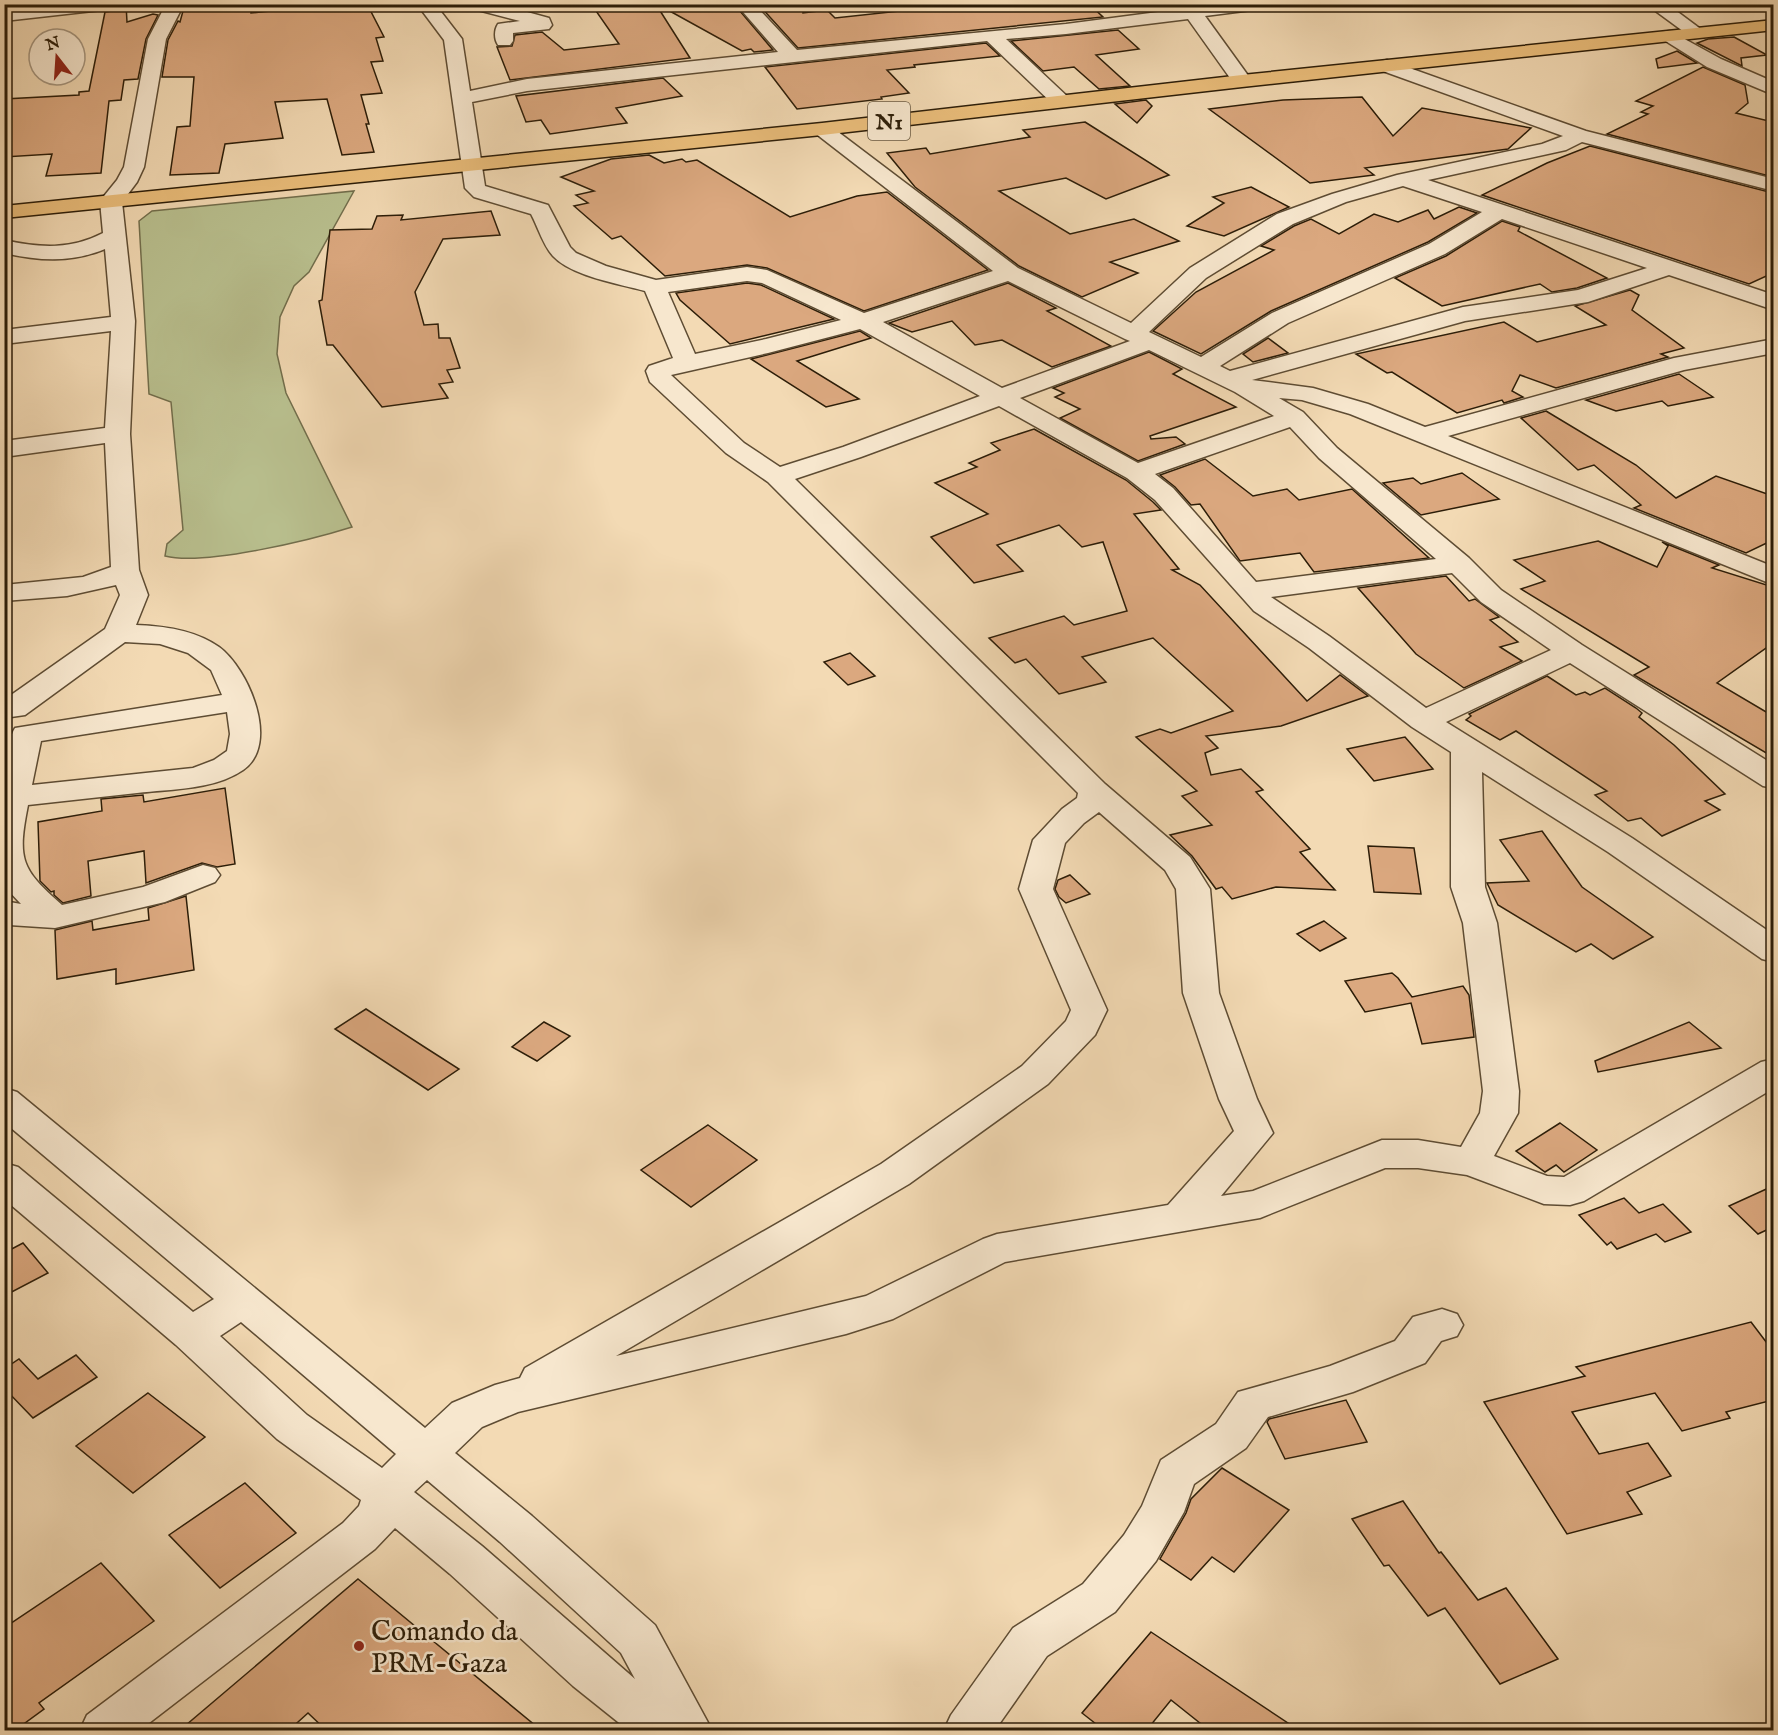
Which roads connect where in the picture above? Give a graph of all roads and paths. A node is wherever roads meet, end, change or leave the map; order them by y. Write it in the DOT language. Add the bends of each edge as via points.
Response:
graph roads {
  1 [pos="111,4"];
  2 [pos="175,4"];
  3 [pos="448,4"];
  4 [pos="476,4"];
  5 [pos="744,4"];
  6 [pos="1260,4"];
  7 [pos="1654,4"];
  8 [pos="427,6"];
  9 [pos="1190,8"];
  10 [pos="4,16"];
  11 [pos="1773,25"];
  12 [pos="1697,33"];
  13 [pos="991,35"];
  14 [pos="1670,36"];
  15 [pos="504,41"];
  16 [pos="793,57"];
  17 [pos="1387,66"];
  18 [pos="1242,81"];
  19 [pos="1773,89"];
  20 [pos="462,98"];
  21 [pos="1062,102"];
  22 [pos="822,129"];
  23 [pos="1579,135"];
  24 [pos="472,162"];
  25 [pos="1404,179"];
  26 [pos="1773,184"];
  27 [pos="111,201"];
  28 [pos="4,212"];
  29 [pos="1498,212"];
  30 [pos="115,236"];
  31 [pos="4,246"];
  32 [pos="1670,267"];
  33 [pos="1010,273"];
  34 [pos="655,287"];
  35 [pos="1773,303"];
  36 [pos="863,321"];
  37 [pos="123,323"];
  38 [pos="4,337"];
  39 [pos="1140,338"];
  40 [pos="1773,346"];
  41 [pos="687,363"];
  42 [pos="1201,367"];
  43 [pos="1235,383"];
  44 [pos="1001,398"];
  45 [pos="1294,417"];
  46 [pos="117,434"];
  47 [pos="1425,435"];
  48 [pos="4,449"];
  49 [pos="1136,472"];
  50 [pos="777,476"];
  51 [pos="1459,564"];
  52 [pos="125,570"];
  53 [pos="1773,577"];
  54 [pos="1248,591"];
  55 [pos="4,593"];
  56 [pos="118,633"];
  57 [pos="1572,651"];
  58 [pos="240,701"];
  59 [pos="15,717"];
  60 [pos="1423,721"];
  61 [pos="1466,748"];
  62 [pos="1773,779"];
  63 [pos="1095,791"];
  64 [pos="14,797"];
  65 [pos="203,875"];
  66 [pos="4,912"];
  67 [pos="55,917"];
  68 [pos="1773,951"];
  69 [pos="1773,1071"];
  70 [pos="4,1101"];
  71 [pos="1472,1162"];
  72 [pos="4,1177"];
  73 [pos="1180,1218"];
  74 [pos="244,1300"];
  75 [pos="1442,1325"];
  76 [pos="191,1334"];
  77 [pos="510,1397"];
  78 [pos="427,1455"];
  79 [pos="384,1493"];
  80 [pos="104,1731"];
  81 [pos="663,1731"];
  82 [pos="688,1731"];
  83 [pos="968,1731"];
  1 -- 10 [label="street"];
  2 -- 27 [label="street" via="157,39 134,167"];
  3 -- 8 [label="street"];
  4 -- 15 [label="street" via="551,24 504,28"];
  5 -- 16 [label="street"];
  6 -- 9 [label="street"];
  7 -- 12 [label="street"];
  8 -- 20 [label="street" via="453,39"];
  9 -- 13 [label="street" via="1046,32"];
  9 -- 18 [label="street"];
  11 -- 12 [label="highway, N1"];
  12 -- 14 [label="highway, N1"];
  13 -- 16 [label="street"];
  13 -- 21 [label="street"];
  14 -- 17 [label="highway, N1"];
  14 -- 19 [label="street" via="1714,63"];
  16 -- 20 [label="street" via="527,85"];
  17 -- 18 [label="highway, N1"];
  17 -- 23 [label="street"];
  18 -- 21 [label="highway, N1"];
  20 -- 24 [label="street"];
  21 -- 22 [label="highway, N1"];
  22 -- 24 [label="highway, N1"];
  22 -- 33 [label="street"];
  23 -- 25 [label="street" via="1558,146"];
  23 -- 26 [label="street"];
  24 -- 27 [label="highway, N1"];
  24 -- 34 [label="street" via="474,189 540,210 567,258"];
  25 -- 29 [label="street"];
  25 -- 39 [label="street" via="1308,209 1265,230 1183,285"];
  27 -- 28 [label="highway, N1"];
  27 -- 30 [label="street"];
  29 -- 32 [label="street"];
  29 -- 42 [label="street" via="1437,249 1280,318"];
  30 -- 31 [label="street" via="80,251 60,254 29,253"];
  30 -- 37 [label="street"];
  32 -- 35 [label="street"];
  32 -- 43 [label="street" via="1580,297 1463,314"];
  33 -- 36 [label="street"];
  33 -- 39 [label="street"];
  34 -- 36 [label="street" via="759,274"];
  34 -- 41 [label="street"];
  36 -- 41 [label="street"];
  36 -- 44 [label="street"];
  37 -- 38 [label="street"];
  37 -- 46 [label="street"];
  39 -- 42 [label="street"];
  39 -- 44 [label="street"];
  40 -- 47 [label="street" via="1624,378"];
  41 -- 50 [label="street" via="658,371 658,376 735,448"];
  42 -- 43 [label="street"];
  43 -- 45 [label="street"];
  43 -- 47 [label="street" via="1329,399"];
  44 -- 49 [label="street"];
  44 -- 50 [label="street"];
  45 -- 49 [label="street"];
  45 -- 51 [label="street" via="1328,453"];
  46 -- 48 [label="street"];
  46 -- 52 [label="street"];
  47 -- 53 [label="street"];
  49 -- 54 [label="street" via="1164,494"];
  50 -- 63 [label="street"];
  51 -- 54 [label="street"];
  51 -- 57 [label="street" via="1491,596"];
  52 -- 55 [label="street" via="113,579 93,584"];
  52 -- 56 [label="street" via="134,595"];
  54 -- 60 [label="street"];
  56 -- 58 [label="street" via="154,633 181,638 200,648 222,664"];
  56 -- 59 [label="street"];
  57 -- 60 [label="street"];
  57 -- 62 [label="street"];
  58 -- 59 [label="street"];
  58 -- 64 [label="street" via="245,745 238,758 221,769 195,777"];
  59 -- 64 [label="street" via="24,752"];
  60 -- 61 [label="street"];
  61 -- 68 [label="street" via="1620,845"];
  61 -- 71 [label="street" via="1468,886 1480,923 1501,1091 1499,1113"];
  63 -- 73 [label="street" via="1178,864 1192,889 1201,993 1238,1100 1254,1133"];
  63 -- 77 [label="street" via="1093,802 1072,816 1049,840 1036,889 1089,1010 1082,1028 1035,1075 895,1174"];
  64 -- 67 [label="street" via="7,827 7,857 16,880"];
  65 -- 67 [label="street" via="153,895"];
  66 -- 67 [label="street"];
  69 -- 71 [label="street" via="1570,1191 1544,1190"];
  70 -- 74 [label="street"];
  71 -- 73 [label="street" via="1418,1154 1382,1154 1260,1204"];
  72 -- 76 [label="street"];
  73 -- 77 [label="street" via="997,1249 879,1308"];
  74 -- 76 [label="street"];
  74 -- 78 [label="street"];
  75 -- 83 [label="street" via="1428,1328 1410,1352 1338,1380 1253,1404 1231,1436 1176,1473 1162,1512 1140,1548 1099,1598 1030,1642"];
  76 -- 79 [label="street" via="292,1427"];
  77 -- 78 [label="street" via="467,1415"];
  78 -- 79 [label="street"];
  78 -- 82 [label="street" via="638,1639"];
  79 -- 80 [label="street" via="380,1514 359,1536"];
  79 -- 81 [label="street"];
}
